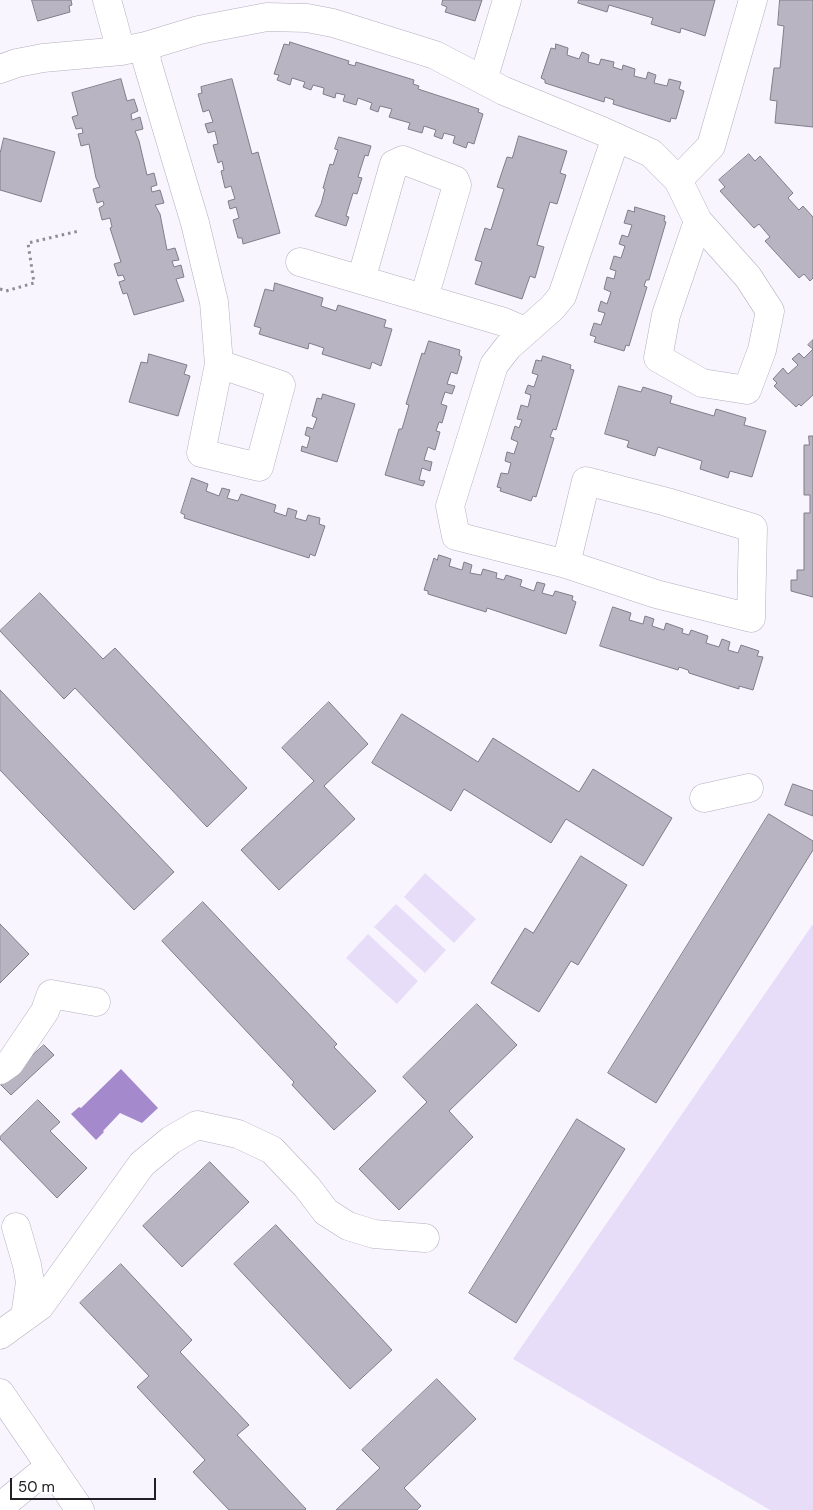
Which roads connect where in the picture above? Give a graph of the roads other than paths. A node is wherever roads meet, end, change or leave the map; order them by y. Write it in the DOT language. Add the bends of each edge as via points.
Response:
graph roads {
  1 [pos="107,0"];
  2 [pos="507,0"];
  3 [pos="752,0"];
  4 [pos="306,9"];
  5 [pos="134,48"];
  6 [pos="0,69"];
  7 [pos="483,80"];
  8 [pos="616,137"];
  9 [pos="678,180"];
  10 [pos="698,221"];
  11 [pos="300,262"];
  12 [pos="361,280"];
  13 [pos="424,298"];
  14 [pos="525,331"];
  15 [pos="219,364"];
  16 [pos="566,564"];
  17 [pos="749,788"];
  18 [pos="704,798"];
  19 [pos="96,1002"];
  20 [pos="0,1070"];
  21 [pos="16,1227"];
  22 [pos="425,1238"];
  23 [pos="25,1317"];
  24 [pos="0,1335"];
  25 [pos="0,1393"];
  26 [pos="50,1466"];
  27 [pos="0,1507"];
  28 [pos="80,1510"];
  1 -- 5 [label="main road"];
  2 -- 7 [label="main road"];
  3 -- 9 [label="main road" via="711,146"];
  4 -- 5 [label="main road" via="199,30"];
  4 -- 7 [label="main road" via="333,23 435,55"];
  5 -- 6 [label="main road" via="43,58"];
  5 -- 15 [label="main road" via="147,62 195,223 214,302"];
  7 -- 8 [label="main road"];
  8 -- 9 [label="main road" via="651,153"];
  8 -- 14 [label="main road" via="562,296"];
  9 -- 10 [label="main road"];
  10 -- 10 [label="main road" via="666,315 658,358 702,382 748,390 762,350 770,311 748,278"];
  11 -- 12 [label="main road"];
  12 -- 13 [label="main road"];
  12 -- 13 [label="main road" via="394,164 403,160 456,180 457,185"];
  13 -- 14 [label="main road"];
  14 -- 16 [label="main road" via="494,365 450,506 456,536"];
  16 -- 16 [label="main road" via="656,594 751,618 753,528 684,507 586,481"];
  17 -- 18 [label="main road"];
  19 -- 20 [label="main road" via="51,994 45,1011 10,1062"];
  21 -- 23 [label="main road" via="30,1282"];
  22 -- 23 [label="main road" via="374,1234 348,1226 326,1212 272,1150 238,1134 197,1125 171,1140 142,1164 40,1306"];
  23 -- 24 [label="main road"];
  25 -- 26 [label="main road"];
  26 -- 27 [label="main road"];
  26 -- 28 [label="main road"];
}
